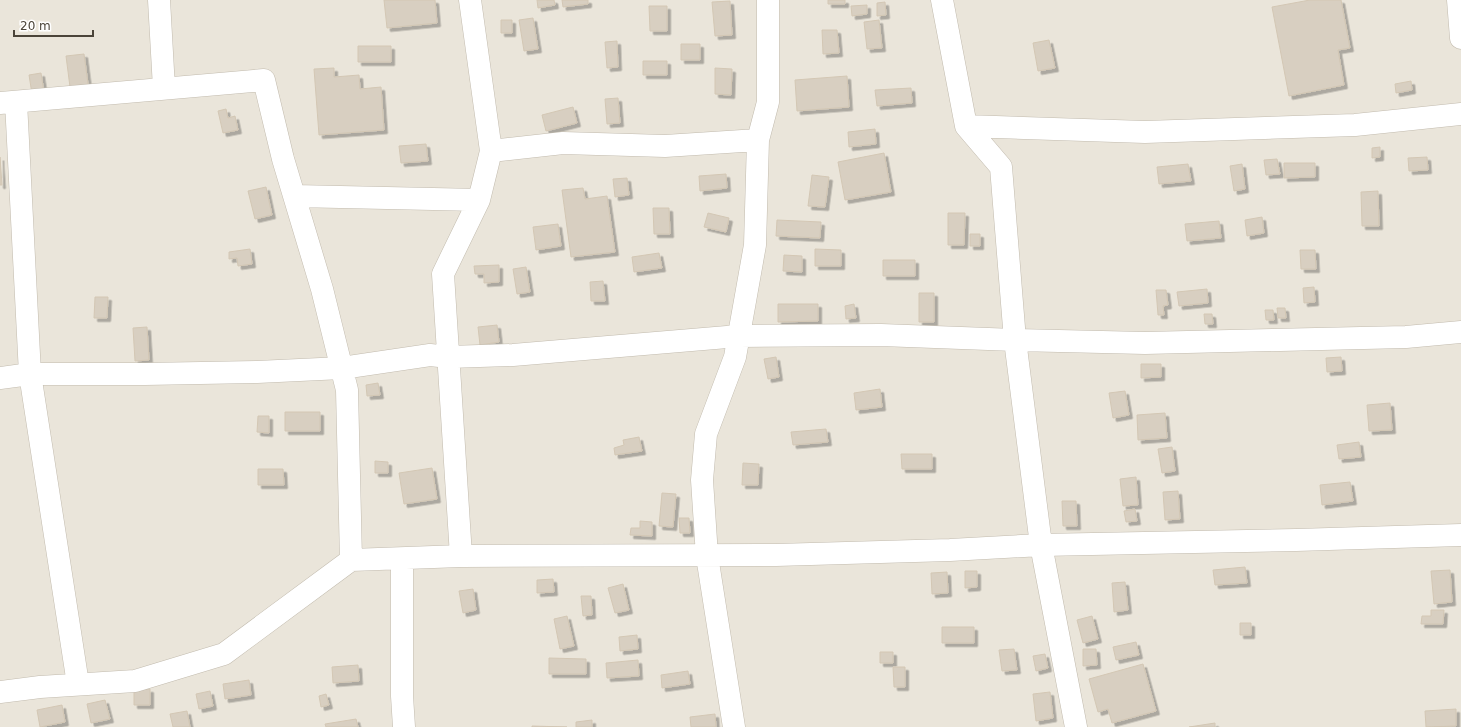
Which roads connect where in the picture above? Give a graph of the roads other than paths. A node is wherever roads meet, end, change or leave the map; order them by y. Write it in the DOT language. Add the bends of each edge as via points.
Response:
graph roads {
  1 [pos="159,0"];
  2 [pos="470,0"];
  3 [pos="768,0"];
  4 [pos="942,0"];
  5 [pos="1458,0"];
  6 [pos="1461,38"];
  7 [pos="164,88"];
  8 [pos="8,103"];
  9 [pos="1461,114"];
  10 [pos="966,126"];
  11 [pos="758,140"];
  12 [pos="491,151"];
  13 [pos="294,196"];
  14 [pos="479,200"];
  15 [pos="1461,332"];
  16 [pos="739,336"];
  17 [pos="1015,340"];
  18 [pos="449,357"];
  19 [pos="342,368"];
  20 [pos="30,374"];
  21 [pos="0,378"];
  22 [pos="1461,535"];
  23 [pos="1041,545"];
  24 [pos="462,556"];
  25 [pos="707,556"];
  26 [pos="402,559"];
  27 [pos="350,560"];
  28 [pos="78,684"];
  29 [pos="0,692"];
  30 [pos="404,727"];
  31 [pos="734,727"];
  32 [pos="1076,727"];
  1 -- 7 [label="street"];
  2 -- 12 [label="street"];
  3 -- 11 [label="street" via="768,102"];
  4 -- 10 [label="street"];
  5 -- 6 [label="street"];
  7 -- 8 [label="street"];
  7 -- 13 [label="street" via="264,80"];
  8 -- 20 [label="street"];
  9 -- 10 [label="street" via="1355,125 1144,132"];
  10 -- 17 [label="street" via="1001,167"];
  11 -- 12 [label="street" via="665,146 563,143"];
  11 -- 16 [label="street" via="755,244"];
  12 -- 14 [label="street"];
  13 -- 14 [label="street"];
  13 -- 19 [label="street"];
  14 -- 18 [label="street" via="443,274"];
  15 -- 17 [label="street" via="1406,337 1145,343"];
  16 -- 17 [label="street" via="881,335"];
  16 -- 18 [label="street" via="513,355"];
  16 -- 25 [label="street" via="735,357 706,434 702,480"];
  17 -- 23 [label="street"];
  18 -- 19 [label="street" via="430,355"];
  18 -- 24 [label="street"];
  19 -- 20 [label="street" via="197,373"];
  19 -- 27 [label="street" via="347,390"];
  20 -- 21 [label="street"];
  20 -- 28 [label="street"];
  22 -- 23 [label="street"];
  23 -- 25 [label="street" via="950,550"];
  23 -- 32 [label="street"];
  24 -- 25 [label="street"];
  24 -- 26 [label="street"];
  25 -- 31 [label="street"];
  26 -- 27 [label="street"];
  26 -- 30 [label="street"];
  27 -- 28 [label="street" via="224,654 134,681"];
  28 -- 29 [label="street"];
}
